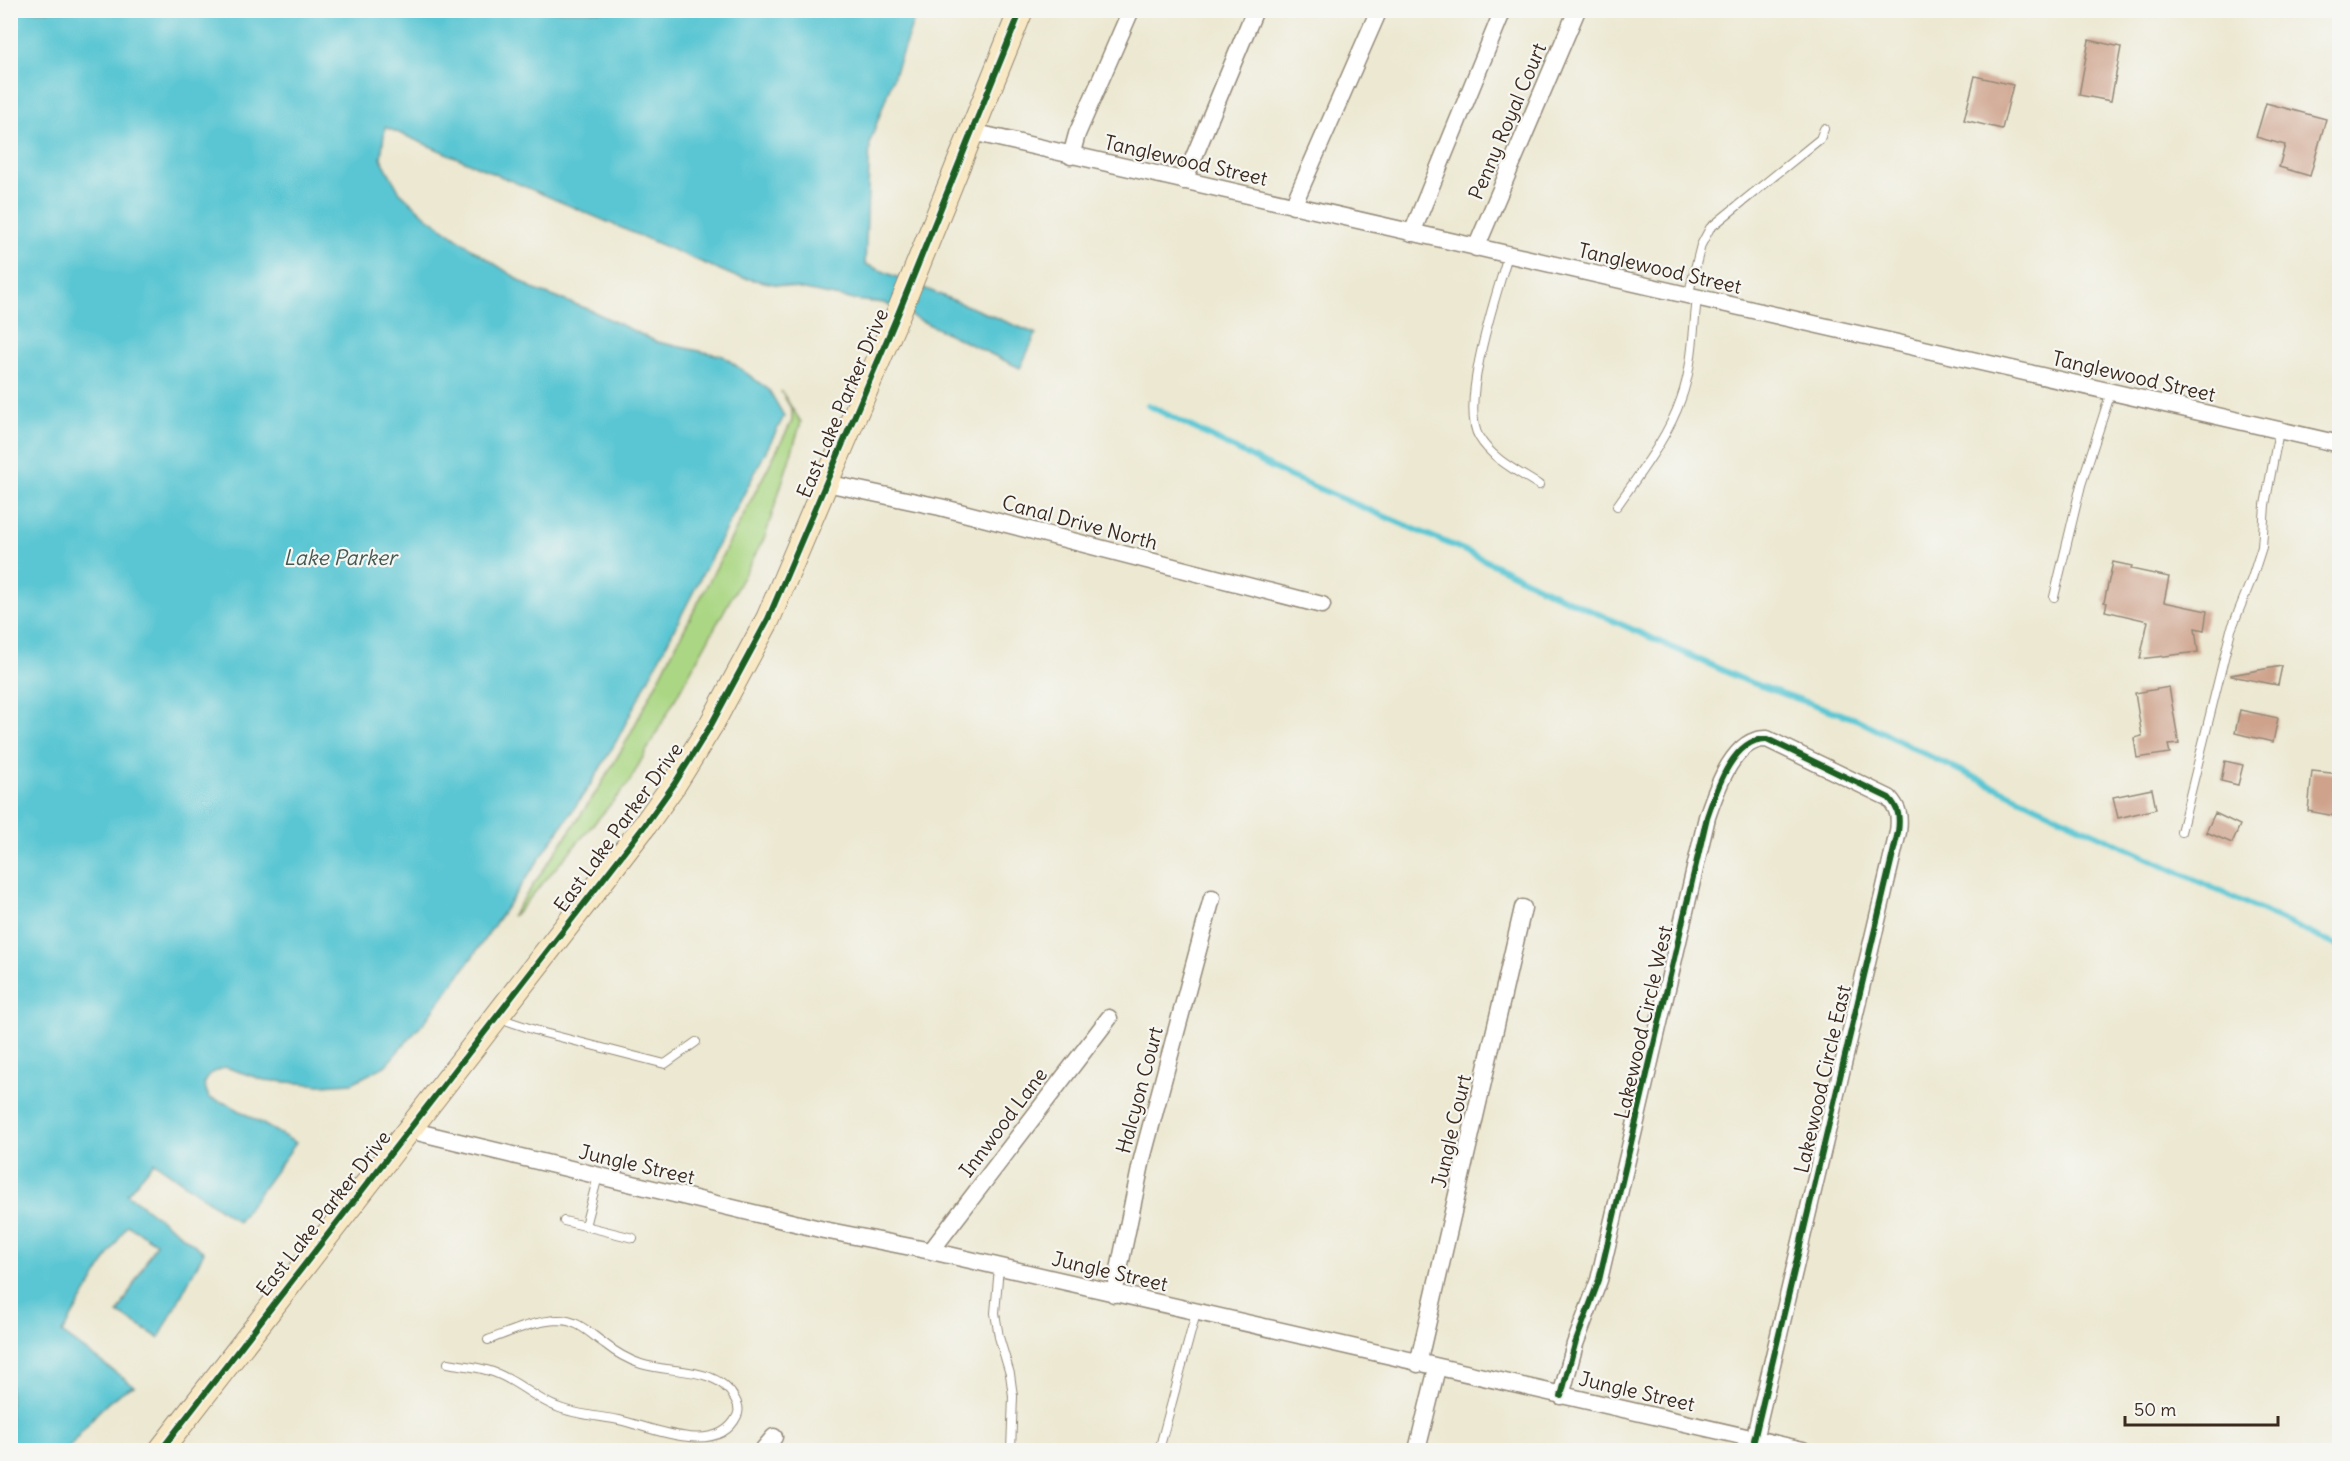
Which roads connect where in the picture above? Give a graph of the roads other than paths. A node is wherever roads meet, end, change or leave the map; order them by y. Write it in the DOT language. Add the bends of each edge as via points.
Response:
graph roads {
  1 [pos="1021,10"];
  2 [pos="1131,10"];
  3 [pos="1255,10"];
  4 [pos="1379,10"];
  5 [pos="1503,10"];
  6 [pos="1577,10"];
  7 [pos="1824,129"];
  8 [pos="972,132"];
  9 [pos="1071,156"];
  10 [pos="1184,181"];
  11 [pos="1293,206"];
  12 [pos="1412,233"];
  13 [pos="1476,248"];
  14 [pos="1508,255"];
  15 [pos="1693,297"];
  16 [pos="2111,392"];
  17 [pos="2279,430"];
  18 [pos="2340,444"];
  19 [pos="826,483"];
  20 [pos="1539,485"];
  21 [pos="1617,506"];
  22 [pos="2054,597"];
  23 [pos="1322,605"];
  24 [pos="1824,767"];
  25 [pos="2181,832"];
  26 [pos="1212,898"];
  27 [pos="1523,908"];
  28 [pos="495,1017"];
  29 [pos="1109,1018"];
  30 [pos="696,1042"];
  31 [pos="409,1130"];
  32 [pos="598,1176"];
  33 [pos="564,1221"];
  34 [pos="585,1226"];
  35 [pos="633,1238"];
  36 [pos="931,1251"];
  37 [pos="999,1267"];
  38 [pos="1114,1294"];
  39 [pos="1196,1313"];
  40 [pos="488,1340"];
  41 [pos="448,1363"];
  42 [pos="1418,1364"];
  43 [pos="1437,1368"];
  44 [pos="1561,1396"];
  45 [pos="774,1437"];
  46 [pos="1754,1440"];
  47 [pos="160,1450"];
  48 [pos="763,1450"];
  49 [pos="1011,1450"];
  50 [pos="1159,1450"];
  51 [pos="1417,1450"];
  52 [pos="1803,1450"];
  1 -- 8 [label="street, East Lake Parker Drive"];
  2 -- 9 [label="street"];
  3 -- 10 [label="street"];
  4 -- 11 [label="street"];
  5 -- 12 [label="street"];
  6 -- 13 [label="street, Penny Royal Court"];
  7 -- 15 [label="lane" via="1820,139 1710,228 1701,245"];
  8 -- 9 [label="street, Tanglewood Street"];
  8 -- 19 [label="street, East Lake Parker Drive"];
  9 -- 10 [label="street, Tanglewood Street"];
  10 -- 11 [label="street, Tanglewood Street"];
  11 -- 12 [label="street, Tanglewood Street"];
  12 -- 13 [label="street, Tanglewood Street"];
  13 -- 14 [label="street, Tanglewood Street"];
  14 -- 15 [label="street, Tanglewood Street"];
  14 -- 20 [label="lane" via="1487,330 1472,416 1474,428 1496,458"];
  15 -- 16 [label="street, Tanglewood Street"];
  15 -- 21 [label="lane" via="1693,345 1681,399"];
  16 -- 17 [label="street, Tanglewood Street"];
  16 -- 22 [label="lane" via="2081,485"];
  17 -- 18 [label="street, Tanglewood Street"];
  17 -- 25 [label="lane" via="2265,505 2262,547 2232,630"];
  19 -- 23 [label="street, Canal Drive North" via="940,507"];
  19 -- 28 [label="street, East Lake Parker Drive" via="768,619 705,735 645,825"];
  24 -- 44 [label="street, Lakewood Circle West" via="1758,738 1744,746 1731,762 1716,790 1599,1280"];
  24 -- 46 [label="street, Lakewood Circle East" via="1889,798 1900,816"];
  26 -- 38 [label="street, Halcyon Court" via="1142,1159"];
  27 -- 42 [label="street, Jungle Court"];
  28 -- 30 [label="lane" via="665,1064"];
  28 -- 31 [label="street, East Lake Parker Drive"];
  29 -- 36 [label="street, Innwood Lane"];
  31 -- 32 [label="street, Jungle Street"];
  31 -- 47 [label="street, East Lake Parker Drive"];
  32 -- 34 [label="lane"];
  32 -- 36 [label="street, Jungle Street"];
  33 -- 34 [label="lane"];
  34 -- 35 [label="lane"];
  36 -- 37 [label="street, Jungle Street"];
  37 -- 38 [label="street, Jungle Street"];
  37 -- 49 [label="lane" via="995,1313 1013,1396"];
  38 -- 39 [label="street, Jungle Street"];
  39 -- 42 [label="street, Jungle Street"];
  39 -- 50 [label="lane"];
  40 -- 41 [label="lane" via="558,1320 577,1323 605,1345 641,1364 716,1379 729,1388 739,1412 719,1433 702,1438 677,1436 558,1408 495,1372"];
  42 -- 43 [label="street, Jungle Street"];
  43 -- 44 [label="street, Jungle Street"];
  43 -- 51 [label="street"];
  44 -- 46 [label="street, Jungle Street"];
  45 -- 48 [label="street"];
  46 -- 52 [label="street, Jungle Street"];
}
